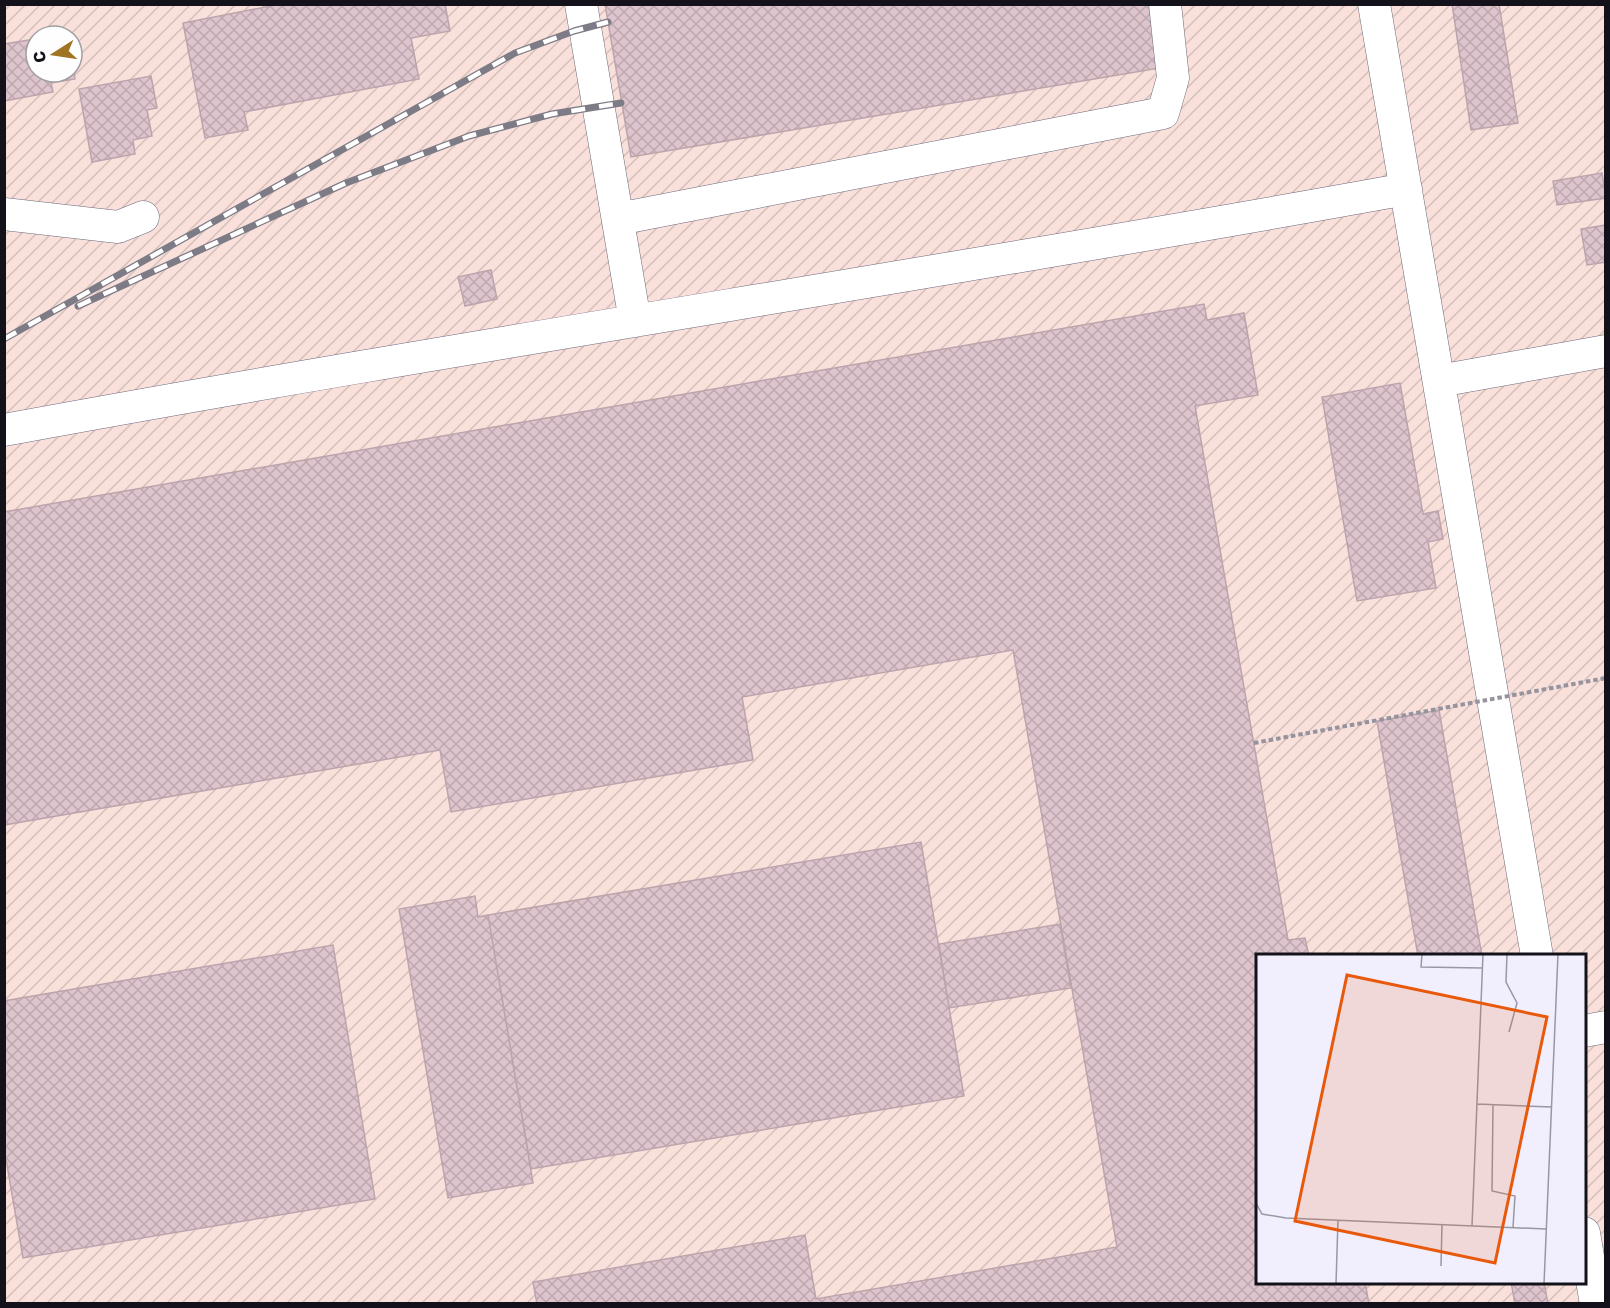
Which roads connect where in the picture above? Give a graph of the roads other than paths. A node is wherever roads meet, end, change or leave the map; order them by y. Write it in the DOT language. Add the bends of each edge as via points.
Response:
graph roads {
  1 [pos="581,4"];
  2 [pos="1165,4"];
  3 [pos="1374,4"];
  4 [pos="1406,189"];
  5 [pos="4,214"];
  6 [pos="143,217"];
  7 [pos="618,219"];
  8 [pos="635,321"];
  9 [pos="1605,351"];
  10 [pos="1439,381"];
  11 [pos="4,430"];
  12 [pos="1537,954"];
  13 [pos="1605,1027"];
  14 [pos="1586,1031"];
  15 [pos="1586,1245"];
  16 [pos="1596,1304"];
  1 -- 7 [label="lane"];
  2 -- 7 [label="lane" via="1173,78 1164,113"];
  3 -- 4 [label="lane"];
  4 -- 8 [label="lane"];
  4 -- 10 [label="lane"];
  5 -- 6 [label="lane" via="118,227"];
  7 -- 8 [label="lane"];
  8 -- 11 [label="lane" via="270,381"];
  9 -- 10 [label="lane"];
  10 -- 12 [label="lane"];
  13 -- 14 [label="lane"];
  15 -- 16 [label="lane"];
}
